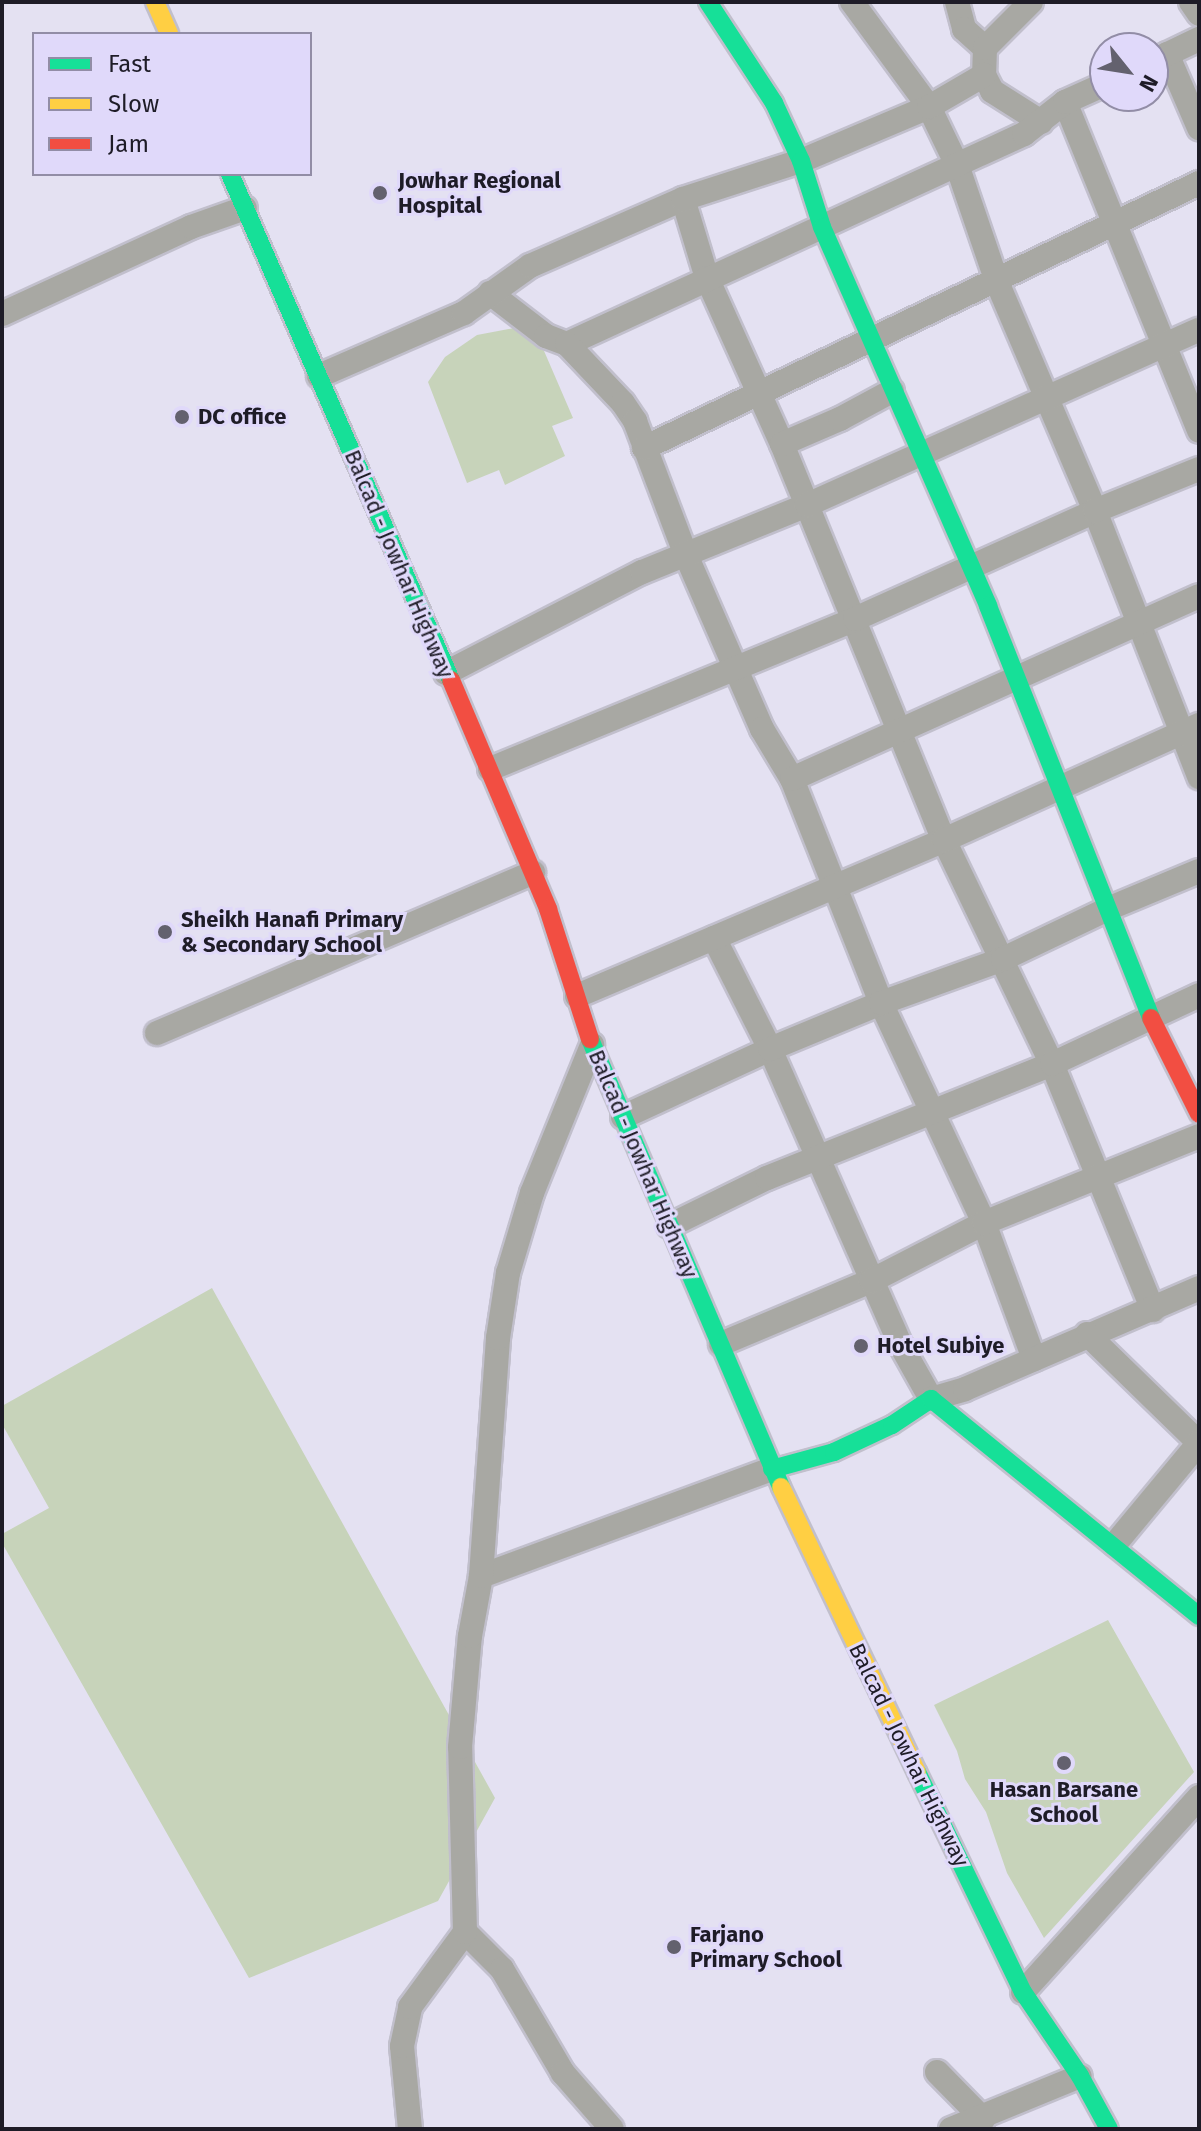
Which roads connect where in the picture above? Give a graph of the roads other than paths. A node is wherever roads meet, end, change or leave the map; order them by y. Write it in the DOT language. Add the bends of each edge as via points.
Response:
graph roads {
  1 [pos="155,2"];
  2 [pos="708,2"];
  3 [pos="852,2"];
  4 [pos="957,2"];
  5 [pos="1031,2"];
  6 [pos="1191,2"];
  7 [pos="1199,14"];
  8 [pos="168,32"];
  9 [pos="1199,39"];
  10 [pos="985,48"];
  11 [pos="1169,54"];
  12 [pos="1169,74"];
  13 [pos="984,75"];
  14 [pos="1089,91"];
  15 [pos="1065,102"];
  16 [pos="929,107"];
  17 [pos="1041,122"];
  18 [pos="1199,128"];
  19 [pos="801,161"];
  20 [pos="957,165"];
  21 [pos="231,176"];
  22 [pos="1199,183"];
  23 [pos="683,199"];
  24 [pos="245,208"];
  25 [pos="1117,223"];
  26 [pos="822,227"];
  27 [pos="707,278"];
  28 [pos="997,282"];
  29 [pos="490,293"];
  30 [pos="2,314"];
  31 [pos="1199,330"];
  32 [pos="869,341"];
  33 [pos="567,344"];
  34 [pos="1165,344"];
  35 [pos="319,376"];
  36 [pos="892,391"];
  37 [pos="760,394"];
  38 [pos="1046,395"];
  39 [pos="1199,431"];
  40 [pos="782,444"];
  41 [pos="644,448"];
  42 [pos="920,455"];
  43 [pos="1199,469"];
  44 [pos="807,505"];
  45 [pos="1095,511"];
  46 [pos="686,555"];
  47 [pos="971,568"];
  48 [pos="1199,596"];
  49 [pos="855,619"];
  50 [pos="1138,623"];
  51 [pos="737,666"];
  52 [pos="446,673"];
  53 [pos="1015,678"];
  54 [pos="900,728"];
  55 [pos="1190,729"];
  56 [pos="490,769"];
  57 [pos="1199,777"];
  58 [pos="792,779"];
  59 [pos="1058,788"];
  60 [pos="944,840"];
  61 [pos="1199,871"];
  62 [pos="533,873"];
  63 [pos="836,887"];
  64 [pos="1110,908"];
  65 [pos="714,938"];
  66 [pos="1003,959"];
  67 [pos="1199,995"];
  68 [pos="577,996"];
  69 [pos="881,1003"];
  70 [pos="1150,1016"];
  71 [pos="157,1033"];
  72 [pos="592,1045"];
  73 [pos="770,1049"];
  74 [pos="1052,1064"];
  75 [pos="932,1111"];
  76 [pos="1199,1114"];
  77 [pos="623,1117"];
  78 [pos="1199,1136"];
  79 [pos="816,1158"];
  80 [pos="1099,1176"];
  81 [pos="984,1223"];
  82 [pos="669,1226"];
  83 [pos="871,1281"];
  84 [pos="1199,1288"];
  85 [pos="1153,1310"];
  86 [pos="1087,1334"];
  87 [pos="721,1344"];
  88 [pos="1034,1359"];
  89 [pos="931,1399"];
  90 [pos="1199,1443"];
  91 [pos="772,1469"];
  92 [pos="1115,1544"];
  93 [pos="481,1576"];
  94 [pos="1199,1616"];
  95 [pos="1199,1797"];
  96 [pos="465,1932"];
  97 [pos="1023,1992"];
  98 [pos="937,2072"];
  99 [pos="1080,2076"];
  100 [pos="983,2119"];
  101 [pos="410,2129"];
  102 [pos="612,2129"];
  103 [pos="951,2129"];
  104 [pos="1109,2129"];
  1 -- 8 [label="main road"];
  2 -- 19 [label="main road" via="774,103"];
  3 -- 16 [label="street"];
  4 -- 10 [label="street" via="964,29"];
  5 -- 10 [label="street"];
  6 -- 7 [label="street"];
  9 -- 11 [label="street"];
  10 -- 13 [label="street"];
  12 -- 18 [label="street"];
  13 -- 16 [label="street"];
  13 -- 17 [label="street" via="992,91"];
  14 -- 15 [label="street"];
  15 -- 17 [label="street"];
  15 -- 25 [label="street"];
  16 -- 19 [label="street"];
  16 -- 20 [label="street"];
  17 -- 20 [label="street"];
  19 -- 23 [label="street"];
  19 -- 26 [label="main road"];
  20 -- 26 [label="street"];
  20 -- 28 [label="street"];
  21 -- 24 [label="main road, Balcad - Jowhar Highway"];
  22 -- 25 [label="street"];
  23 -- 27 [label="street"];
  23 -- 29 [label="street" via="530,266"];
  24 -- 30 [label="street" via="191,227"];
  24 -- 35 [label="main road, Balcad - Jowhar Highway"];
  25 -- 28 [label="street"];
  25 -- 34 [label="street"];
  26 -- 27 [label="street"];
  26 -- 32 [label="main road"];
  27 -- 33 [label="street"];
  27 -- 37 [label="street"];
  28 -- 32 [label="street"];
  28 -- 38 [label="street"];
  29 -- 33 [label="street" via="546,336"];
  29 -- 35 [label="street" via="464,313"];
  31 -- 34 [label="street"];
  32 -- 36 [label="main road"];
  32 -- 37 [label="street"];
  33 -- 41 [label="street" via="623,403"];
  34 -- 38 [label="street"];
  34 -- 39 [label="street"];
  35 -- 52 [label="main road, Balcad - Jowhar Highway"];
  36 -- 40 [label="street"];
  36 -- 42 [label="main road"];
  37 -- 40 [label="street"];
  37 -- 41 [label="street"];
  38 -- 42 [label="street"];
  38 -- 45 [label="street"];
  40 -- 44 [label="street"];
  41 -- 46 [label="street"];
  42 -- 44 [label="street"];
  42 -- 47 [label="main road"];
  43 -- 45 [label="street"];
  44 -- 46 [label="street"];
  44 -- 49 [label="street"];
  45 -- 47 [label="street"];
  45 -- 50 [label="street"];
  46 -- 51 [label="street"];
  46 -- 52 [label="street" via="642,572"];
  47 -- 49 [label="street"];
  47 -- 53 [label="main road"];
  48 -- 50 [label="street"];
  49 -- 51 [label="street"];
  49 -- 54 [label="street"];
  50 -- 53 [label="street"];
  50 -- 55 [label="street"];
  51 -- 56 [label="street"];
  51 -- 58 [label="street" via="762,729"];
  52 -- 56 [label="main road, Balcad - Jowhar Highway"];
  53 -- 54 [label="street"];
  53 -- 59 [label="main road"];
  54 -- 58 [label="street"];
  54 -- 60 [label="street"];
  55 -- 57 [label="street"];
  55 -- 59 [label="street"];
  56 -- 62 [label="main road, Balcad - Jowhar Highway"];
  58 -- 63 [label="street"];
  59 -- 60 [label="street"];
  59 -- 64 [label="main road"];
  60 -- 63 [label="street"];
  60 -- 66 [label="street"];
  61 -- 64 [label="street"];
  62 -- 68 [label="main road, Balcad - Jowhar Highway"];
  62 -- 71 [label="street"];
  63 -- 65 [label="street"];
  63 -- 69 [label="street"];
  64 -- 66 [label="street"];
  64 -- 70 [label="main road"];
  65 -- 68 [label="street"];
  65 -- 73 [label="street"];
  66 -- 69 [label="street"];
  66 -- 74 [label="street"];
  67 -- 70 [label="street"];
  68 -- 72 [label="main road, Balcad - Jowhar Highway"];
  69 -- 73 [label="street"];
  69 -- 75 [label="street"];
  70 -- 74 [label="street"];
  70 -- 76 [label="main road"];
  72 -- 77 [label="main road, Balcad - Jowhar Highway"];
  72 -- 93 [label="street" via="532,1193 508,1273 498,1338"];
  73 -- 77 [label="street"];
  73 -- 79 [label="street"];
  74 -- 75 [label="street"];
  74 -- 80 [label="street"];
  75 -- 79 [label="street"];
  75 -- 81 [label="street"];
  77 -- 82 [label="main road, Balcad - Jowhar Highway"];
  78 -- 80 [label="street"];
  79 -- 82 [label="street"];
  79 -- 83 [label="street"];
  80 -- 81 [label="street"];
  80 -- 85 [label="street"];
  81 -- 83 [label="street"];
  81 -- 88 [label="street"];
  82 -- 87 [label="main road, Balcad - Jowhar Highway"];
  83 -- 87 [label="street"];
  83 -- 89 [label="street"];
  84 -- 85 [label="street"];
  85 -- 86 [label="street"];
  86 -- 88 [label="street"];
  86 -- 90 [label="street"];
  87 -- 91 [label="main road, Balcad - Jowhar Highway"];
  88 -- 89 [label="street"];
  89 -- 91 [label="main road" via="892,1425 834,1452"];
  89 -- 92 [label="main road"];
  90 -- 92 [label="street"];
  91 -- 93 [label="street"];
  91 -- 97 [label="main road, Balcad - Jowhar Highway"];
  92 -- 94 [label="main road"];
  93 -- 96 [label="street" via="460,1747"];
  95 -- 97 [label="street"];
  96 -- 101 [label="street" via="410,2007 402,2046"];
  96 -- 102 [label="street" via="502,1969 563,2073"];
  97 -- 99 [label="main road, Balcad - Jowhar Highway"];
  98 -- 100 [label="street"];
  99 -- 100 [label="street"];
  99 -- 104 [label="main road, Balcad - Jowhar Highway"];
  100 -- 103 [label="street"];
}
